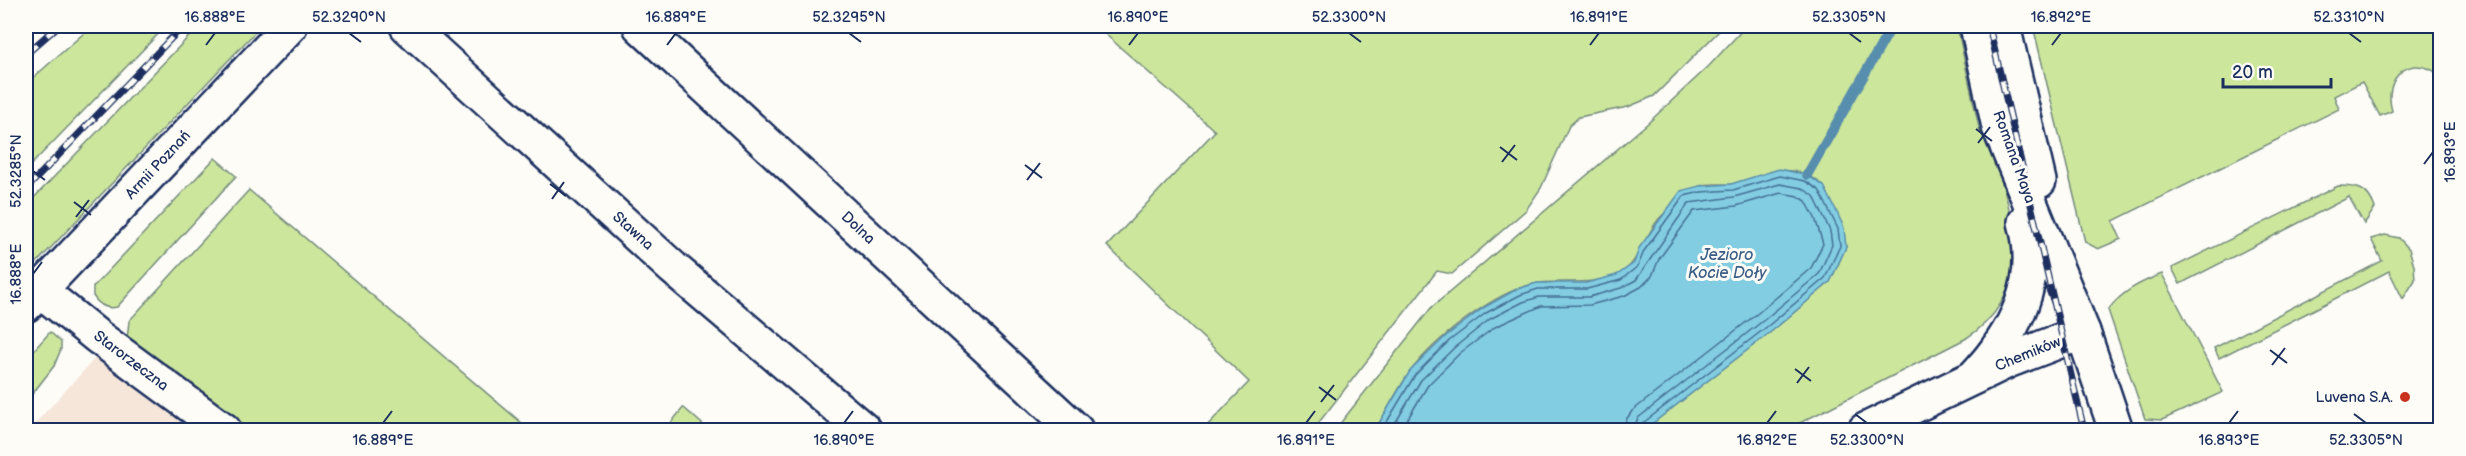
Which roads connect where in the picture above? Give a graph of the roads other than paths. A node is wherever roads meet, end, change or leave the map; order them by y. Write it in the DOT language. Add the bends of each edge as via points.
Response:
graph roads {
  1 [pos="290,26"];
  2 [pos="407,26"];
  3 [pos="640,26"];
  4 [pos="1977,26"];
  5 [pos="2003,26"];
  6 [pos="2001,76"];
  7 [pos="1999,127"];
  8 [pos="2064,285"];
  9 [pos="33,298"];
  10 [pos="2083,332"];
  11 [pos="1974,377"];
  12 [pos="224,430"];
  13 [pos="864,430"];
  14 [pos="1076,430"];
  15 [pos="1865,430"];
  16 [pos="2116,430"];
  1 -- 9 [label="street, Armii Poznań"];
  2 -- 13 [label="street, Stawna" via="673,268"];
  3 -- 14 [label="street, Dolna"];
  4 -- 6 [label="street, Romana Maya"];
  5 -- 6 [label="street, Romana Maya"];
  6 -- 7 [label="street, Romana Maya"];
  6 -- 8 [label="street, Romana Maya"];
  7 -- 8 [label="street, Romana Maya"];
  7 -- 11 [label="street, Chemików" via="2031,245 2031,266 2021,308 2009,334"];
  8 -- 10 [label="street, Romana Maya"];
  9 -- 12 [label="street, Starorzeczna" via="89,330"];
  10 -- 11 [label="street, Chemików"];
  10 -- 16 [label="street, Romana Maya"];
  11 -- 15 [label="street, Chemików"];
}
